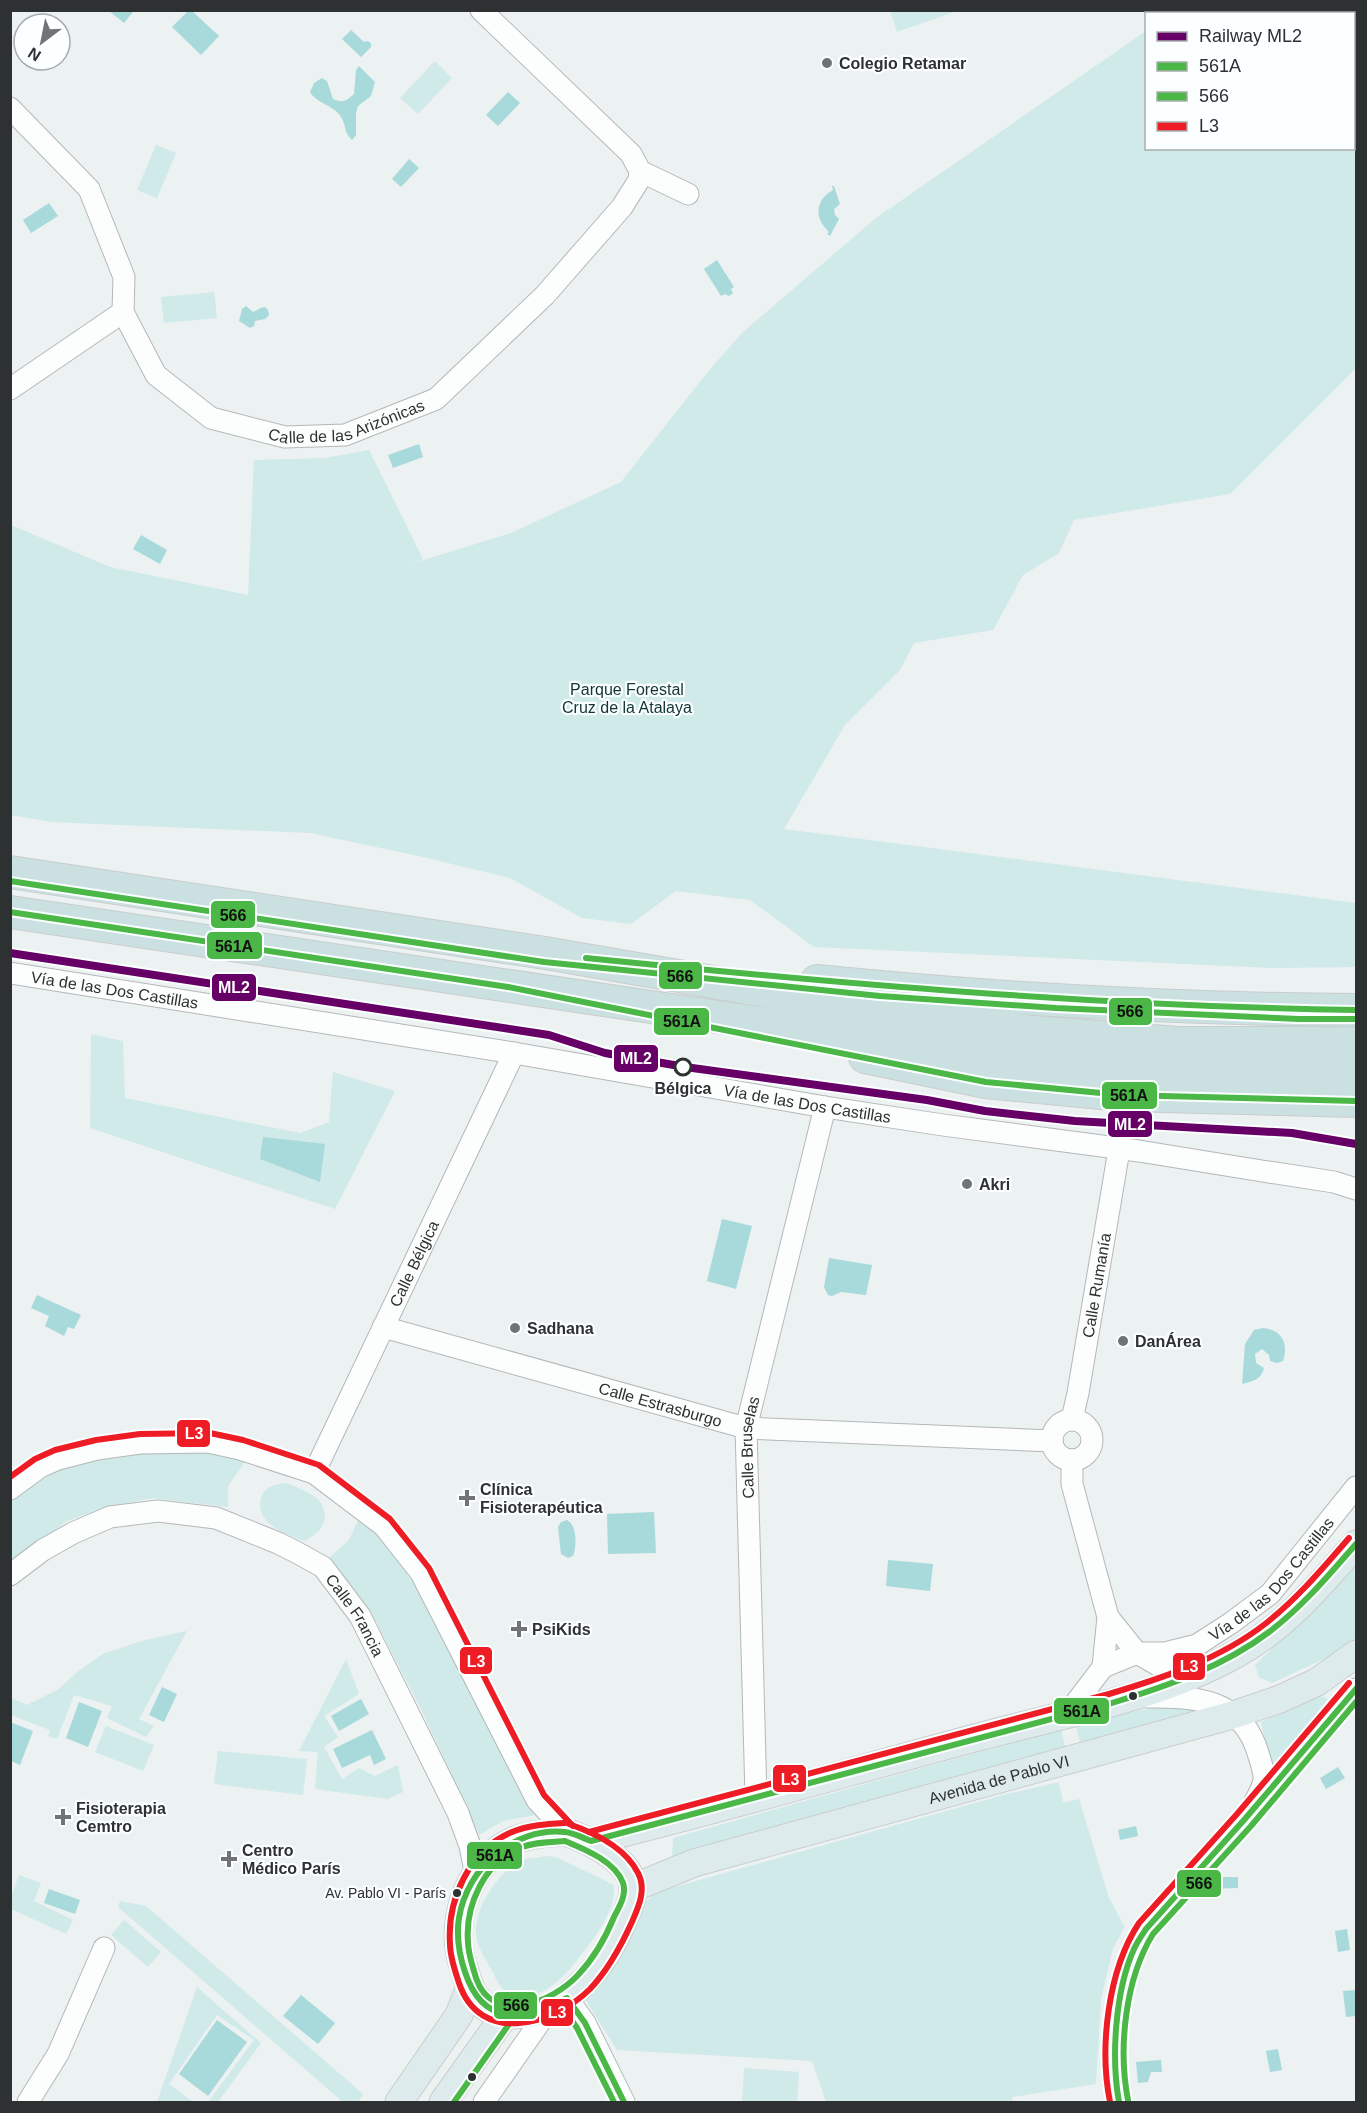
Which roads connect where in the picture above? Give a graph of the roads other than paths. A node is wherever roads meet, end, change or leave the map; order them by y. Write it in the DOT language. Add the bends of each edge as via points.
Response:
graph roads {
  1 [pos="481,10"];
  2 [pos="10,108"];
  3 [pos="640,171"];
  4 [pos="688,194"];
  5 [pos="123,312"];
  6 [pos="10,389"];
  7 [pos="10,872"];
  8 [pos="10,912"];
  9 [pos="545,953"];
  10 [pos="10,973"];
  11 [pos="508,987"];
  12 [pos="1356,1004"];
  13 [pos="1324,1010"];
  14 [pos="1356,1010"];
  15 [pos="1356,1043"];
  16 [pos="514,1053"];
  17 [pos="1356,1071"];
  18 [pos="1356,1101"];
  19 [pos="825,1107"];
  20 [pos="1119,1150"];
  21 [pos="1356,1190"];
  22 [pos="383,1328"];
  23 [pos="1072,1419"];
  24 [pos="746,1428"];
  25 [pos="1052,1441"];
  26 [pos="1072,1460"];
  27 [pos="314,1473"];
  28 [pos="1356,1487"];
  29 [pos="10,1489"];
  30 [pos="1356,1544"];
  31 [pos="10,1575"];
  32 [pos="1107,1617"];
  33 [pos="1137,1653"];
  34 [pos="1356,1654"];
  35 [pos="1103,1667"];
  36 [pos="1199,1673"];
  37 [pos="1356,1689"];
  38 [pos="1136,1697"];
  39 [pos="1068,1713"];
  40 [pos="1236,1714"];
  41 [pos="756,1797"];
  42 [pos="1244,1820"];
  43 [pos="578,1837"];
  44 [pos="476,1876"];
  45 [pos="633,1888"];
  46 [pos="104,1948"];
  47 [pos="470,1987"];
  48 [pos="557,2003"];
  49 [pos="505,2015"];
  50 [pos="28,2103"];
  51 [pos="399,2103"];
  52 [pos="443,2103"];
  53 [pos="484,2103"];
  54 [pos="624,2103"];
  55 [pos="1119,2103"];
  1 -- 3 [label="street" via="631,154"];
  2 -- 5 [label="street, Calle de las Arizónicas" via="89,189 124,277"];
  3 -- 4 [label="street"];
  3 -- 5 [label="street, Calle de las Arizónicas" via="635,189 622,207 545,295 436,399 345,435 285,436 211,418 156,375"];
  5 -- 6 [label="street"];
  7 -- 9 [label="highway"];
  8 -- 11 [label="highway"];
  9 -- 13 [label="highway" via="881,987"];
  9 -- 15 [label="highway" via="893,1013 1033,1032 1178,1043"];
  10 -- 16 [label="street, Vía de las Dos Castillas"];
  11 -- 17 [label="highway" via="1042,1060 1161,1071"];
  11 -- 18 [label="highway" via="986,1082 1122,1095"];
  12 -- 13 [label="highway"];
  13 -- 14 [label="highway"];
  16 -- 19 [label="street, Vía de las Dos Castillas"];
  16 -- 22 [label="street, Calle Bélgica"];
  19 -- 20 [label="street, Vía de las Dos Castillas"];
  19 -- 24 [label="street, Calle Bruselas"];
  20 -- 21 [label="street, Vía de las Dos Castillas" via="1334,1182"];
  20 -- 23 [label="street, Calle Rumanía"];
  22 -- 24 [label="street, Calle Estrasburgo"];
  22 -- 27 [label="street, Calle Bélgica"];
  23 -- 25 [label="street" via="1059,1424"];
  23 -- 26 [label="street" via="1084,1423 1093,1440 1085,1456"];
  24 -- 25 [label="street, Calle Estrasburgo"];
  24 -- 41 [label="street, Calle Bruselas"];
  25 -- 26 [label="street" via="1059,1455"];
  26 -- 32 [label="street" via="1072,1484"];
  27 -- 29 [label="street" via="208,1442 140,1443 58,1459"];
  27 -- 43 [label="street" via="384,1526 421,1573 537,1800"];
  28 -- 33 [label="street, Vía de las Dos Castillas" via="1270,1594 1197,1645 1165,1653"];
  30 -- 36 [label="main road" via="1280,1624 1238,1653"];
  31 -- 44 [label="street, Calle Francia" via="73,1533 110,1517 158,1511 216,1518 278,1543 323,1568 360,1616 458,1813"];
  32 -- 33 [label="street"];
  32 -- 35 [label="street"];
  33 -- 35 [label="street, Vía de las Dos Castillas"];
  33 -- 36 [label="street" via="1163,1668"];
  34 -- 40 [label="main road, Avenida de Pablo VI" via="1317,1682"];
  35 -- 39 [label="street"];
  36 -- 38 [label="main road"];
  37 -- 42 [label="street"];
  38 -- 39 [label="main road"];
  38 -- 40 [label="street" via="1176,1696 1209,1701"];
  39 -- 41 [label="main road"];
  40 -- 42 [label="street" via="1255,1743 1264,1785"];
  40 -- 45 [label="main road, Avenida de Pablo VI" via="694,1863"];
  41 -- 43 [label="main road"];
  42 -- 55 [label="street" via="1146,1929 1134,1948 1125,1975 1114,2042"];
  43 -- 44 [label="main road" via="525,1836 498,1849"];
  43 -- 45 [label="main road" via="610,1854 626,1871"];
  44 -- 47 [label="main road" via="459,1920 458,1942"];
  45 -- 48 [label="main road" via="616,1939 589,1977"];
  46 -- 50 [label="street" via="58,2054"];
  47 -- 49 [label="main road" via="488,2009"];
  47 -- 51 [label="main road" via="459,2015"];
  48 -- 49 [label="main road" via="522,2015"];
  48 -- 53 [label="street"];
  48 -- 54 [label="street" via="585,2023"];
  49 -- 52 [label="main road"];
}
